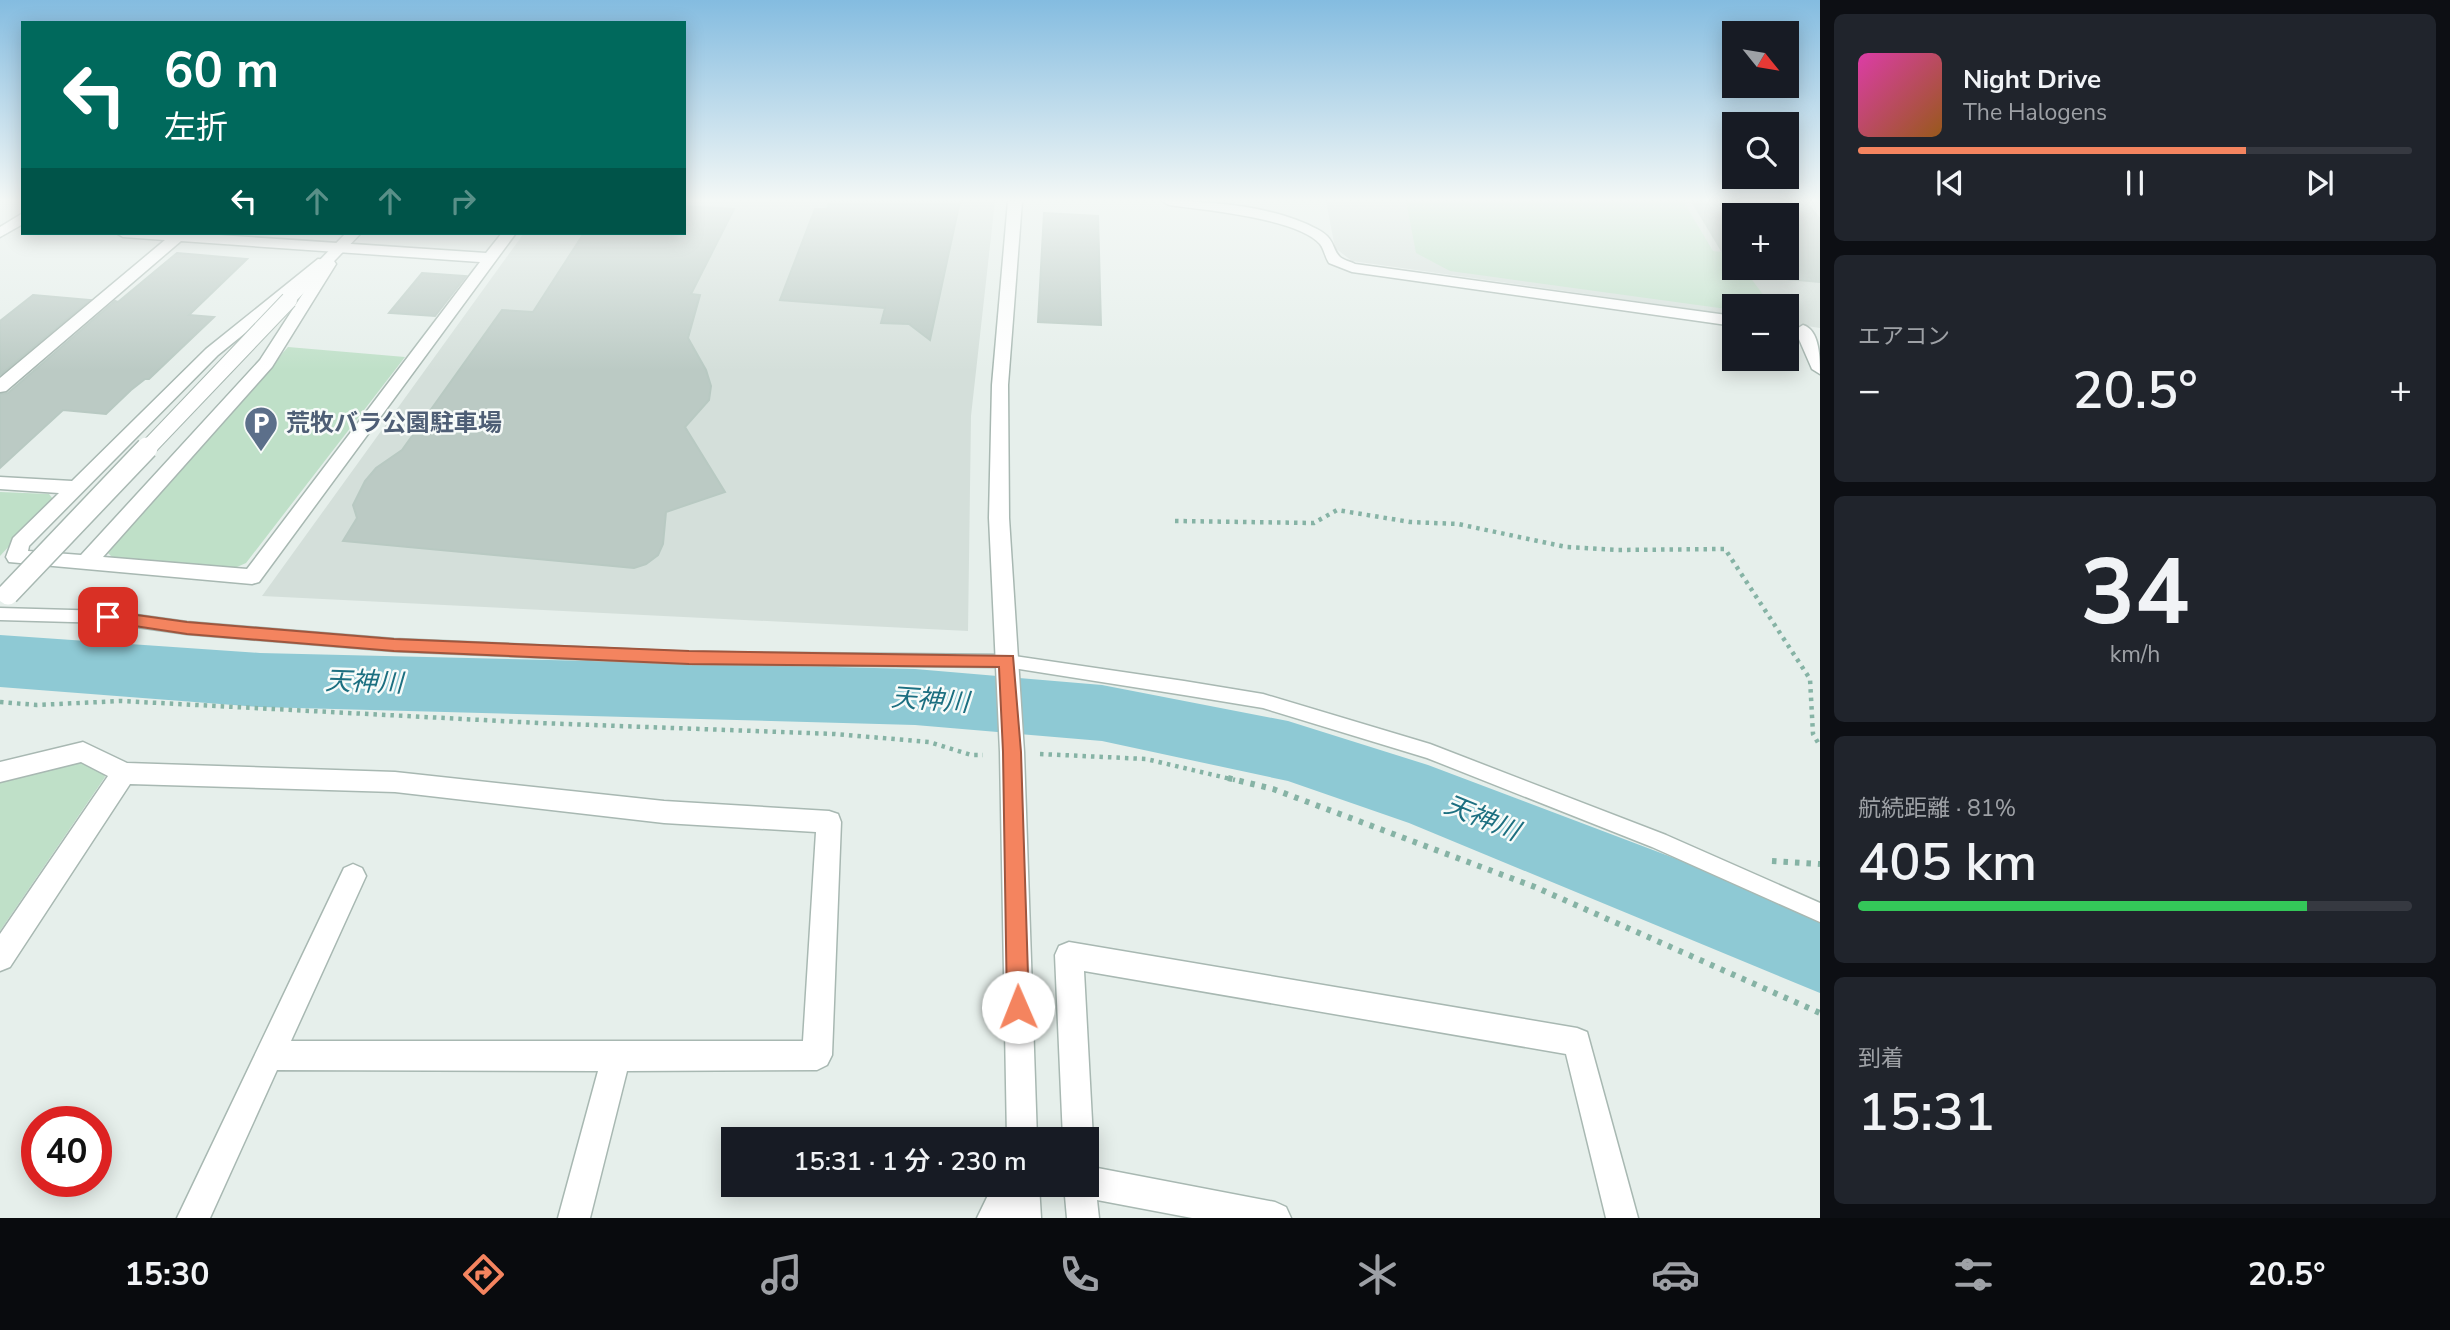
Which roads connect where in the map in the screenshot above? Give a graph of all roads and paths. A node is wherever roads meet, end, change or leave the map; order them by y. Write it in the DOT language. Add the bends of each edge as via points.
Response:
graph roads {
  1 [pos="153,258"];
  2 [pos="327,258"];
  3 [pos="330,258"];
  4 [pos="332,258"];
  5 [pos="490,258"];
  6 [pos="1010,258"];
  7 [pos="1333,258"];
  8 [pos="1722,319"];
  9 [pos="1803,331"];
  10 [pos="1820,369"];
  11 [pos="0,387"];
  12 [pos="0,483"];
  13 [pos="74,487"];
  14 [pos="1175,521"];
  15 [pos="86,563"];
  16 [pos="3,604"];
  17 [pos="1007,666"];
  18 [pos="0,702"];
  19 [pos="1820,746"];
  20 [pos="1012,755"];
  21 [pos="0,772"];
  22 [pos="124,773"];
  23 [pos="352,876"];
  24 [pos="1820,913"];
  25 [pos="0,958"];
  26 [pos="1820,1013"];
  27 [pos="268,1055"];
  28 [pos="616,1057"];
  29 [pos="1021,1127"];
  30 [pos="1077,1127"];
  31 [pos="1099,1184"];
  32 [pos="1004,1197"];
  33 [pos="1024,1197"];
  34 [pos="1081,1197"];
  35 [pos="193,1218"];
  36 [pos="574,1218"];
  37 [pos="993,1218"];
  38 [pos="1025,1218"];
  39 [pos="1083,1218"];
  40 [pos="1275,1218"];
  41 [pos="1622,1218"];
  1 -- 11 [label="street"];
  2 -- 13 [label="street" via="212,352"];
  3 -- 16 [label="street, bridge"];
  4 -- 15 [label="street" via="266,363"];
  5 -- 15 [label="street" via="252,577"];
  6 -- 17 [label="street" via="1000,385 999,518"];
  7 -- 8 [label="street" via="1352,268"];
  9 -- 10 [label="street"];
  12 -- 13 [label="street"];
  13 -- 15 [label="street" via="20,543 16,557"];
  14 -- 19 [label="path" via="1314,523 1337,510 1410,522 1458,524 1566,547 1725,549 1810,679 1813,734"];
  16 -- 17 [label="lane" via="187,628 394,645"];
  17 -- 20 [label="street"];
  17 -- 24 [label="lane" via="1263,701 1342,723 1547,796"];
  18 -- 20 [label="path" via="121,701 835,734 929,742 971,755"];
  20 -- 26 [label="path" via="1146,759 1273,789 1535,887"];
  20 -- 29 [label="street"];
  21 -- 22 [label="street" via="83,752"];
  22 -- 25 [label="street"];
  22 -- 28 [label="street" via="395,782 664,813 829,822 817,1055"];
  23 -- 27 [label="street"];
  27 -- 28 [label="street"];
  27 -- 35 [label="street"];
  28 -- 36 [label="street"];
  30 -- 41 [label="street" via="1069,955 1577,1042"];
  31 -- 40 [label="street"];
  32 -- 37 [label="street"];
  33 -- 38 [label="street"];
  34 -- 39 [label="street"];
}
